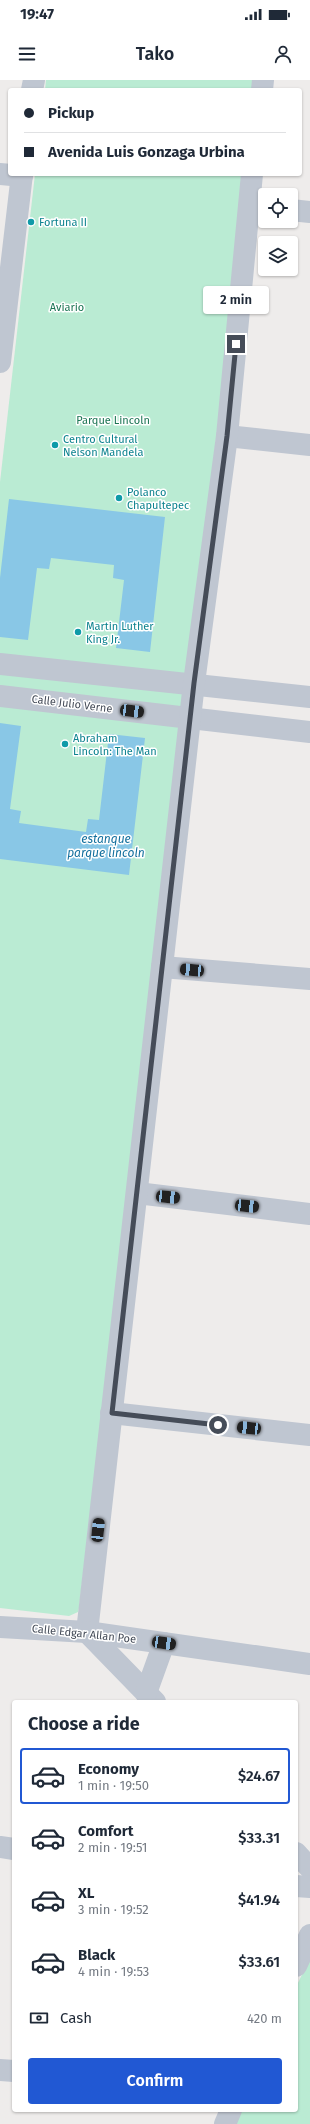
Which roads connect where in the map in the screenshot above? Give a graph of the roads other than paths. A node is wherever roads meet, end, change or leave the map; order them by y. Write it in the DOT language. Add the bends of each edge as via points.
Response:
graph roads {
  1 [pos="22,176"];
  2 [pos="252,176"];
  3 [pos="257,206"];
  4 [pos="298,211"];
  5 [pos="310,212"];
  6 [pos="0,362"];
  7 [pos="227,436"];
  8 [pos="310,445"];
  9 [pos="0,664"];
  10 [pos="194,683"];
  11 [pos="266,691"];
  12 [pos="0,696"];
  13 [pos="310,697"];
  14 [pos="191,718"];
  15 [pos="262,726"];
  16 [pos="310,732"];
  17 [pos="162,967"];
  18 [pos="310,979"];
  19 [pos="137,1193"];
  20 [pos="310,1214"];
  21 [pos="112,1413"];
  22 [pos="310,1435"];
  23 [pos="0,1627"];
  24 [pos="87,1632"];
  25 [pos="164,1643"];
  26 [pos="310,1664"];
  27 [pos="150,1698"];
  28 [pos="0,1847"];
  29 [pos="12,1849"];
  30 [pos="298,1855"];
  31 [pos="310,1868"];
  32 [pos="298,1886"];
  33 [pos="310,1888"];
  34 [pos="310,1935"];
  35 [pos="298,1962"];
  36 [pos="0,2070"];
  37 [pos="12,2071"];
  38 [pos="230,2112"];
  39 [pos="225,2124"];
  1 -- 6 [label="street"];
  2 -- 3 [label="street"];
  3 -- 7 [label="street"];
  4 -- 5 [label="street"];
  7 -- 8 [label="street"];
  7 -- 10 [label="street"];
  9 -- 10 [label="street"];
  10 -- 11 [label="street"];
  10 -- 14 [label="street"];
  11 -- 13 [label="street"];
  11 -- 15 [label="street" via="256,697 251,707 253,716"];
  12 -- 14 [label="street, Calle Julio Verne"];
  14 -- 15 [label="street, Calle Julio Verne"];
  14 -- 17 [label="street"];
  15 -- 16 [label="street, Calle Julio Verne"];
  17 -- 18 [label="street"];
  17 -- 19 [label="street"];
  19 -- 20 [label="street"];
  19 -- 21 [label="street"];
  21 -- 22 [label="street"];
  21 -- 24 [label="street"];
  23 -- 24 [label="street, Calle Edgar Allan Poe"];
  24 -- 25 [label="street, Calle Edgar Allan Poe"];
  24 -- 27 [label="street"];
  25 -- 26 [label="street, Calle Edgar Allan Poe"];
  25 -- 27 [label="street"];
  28 -- 29 [label="street"];
  30 -- 31 [label="street"];
  32 -- 33 [label="street"];
  34 -- 35 [label="street"];
  36 -- 37 [label="street"];
  38 -- 39 [label="street"];
}
